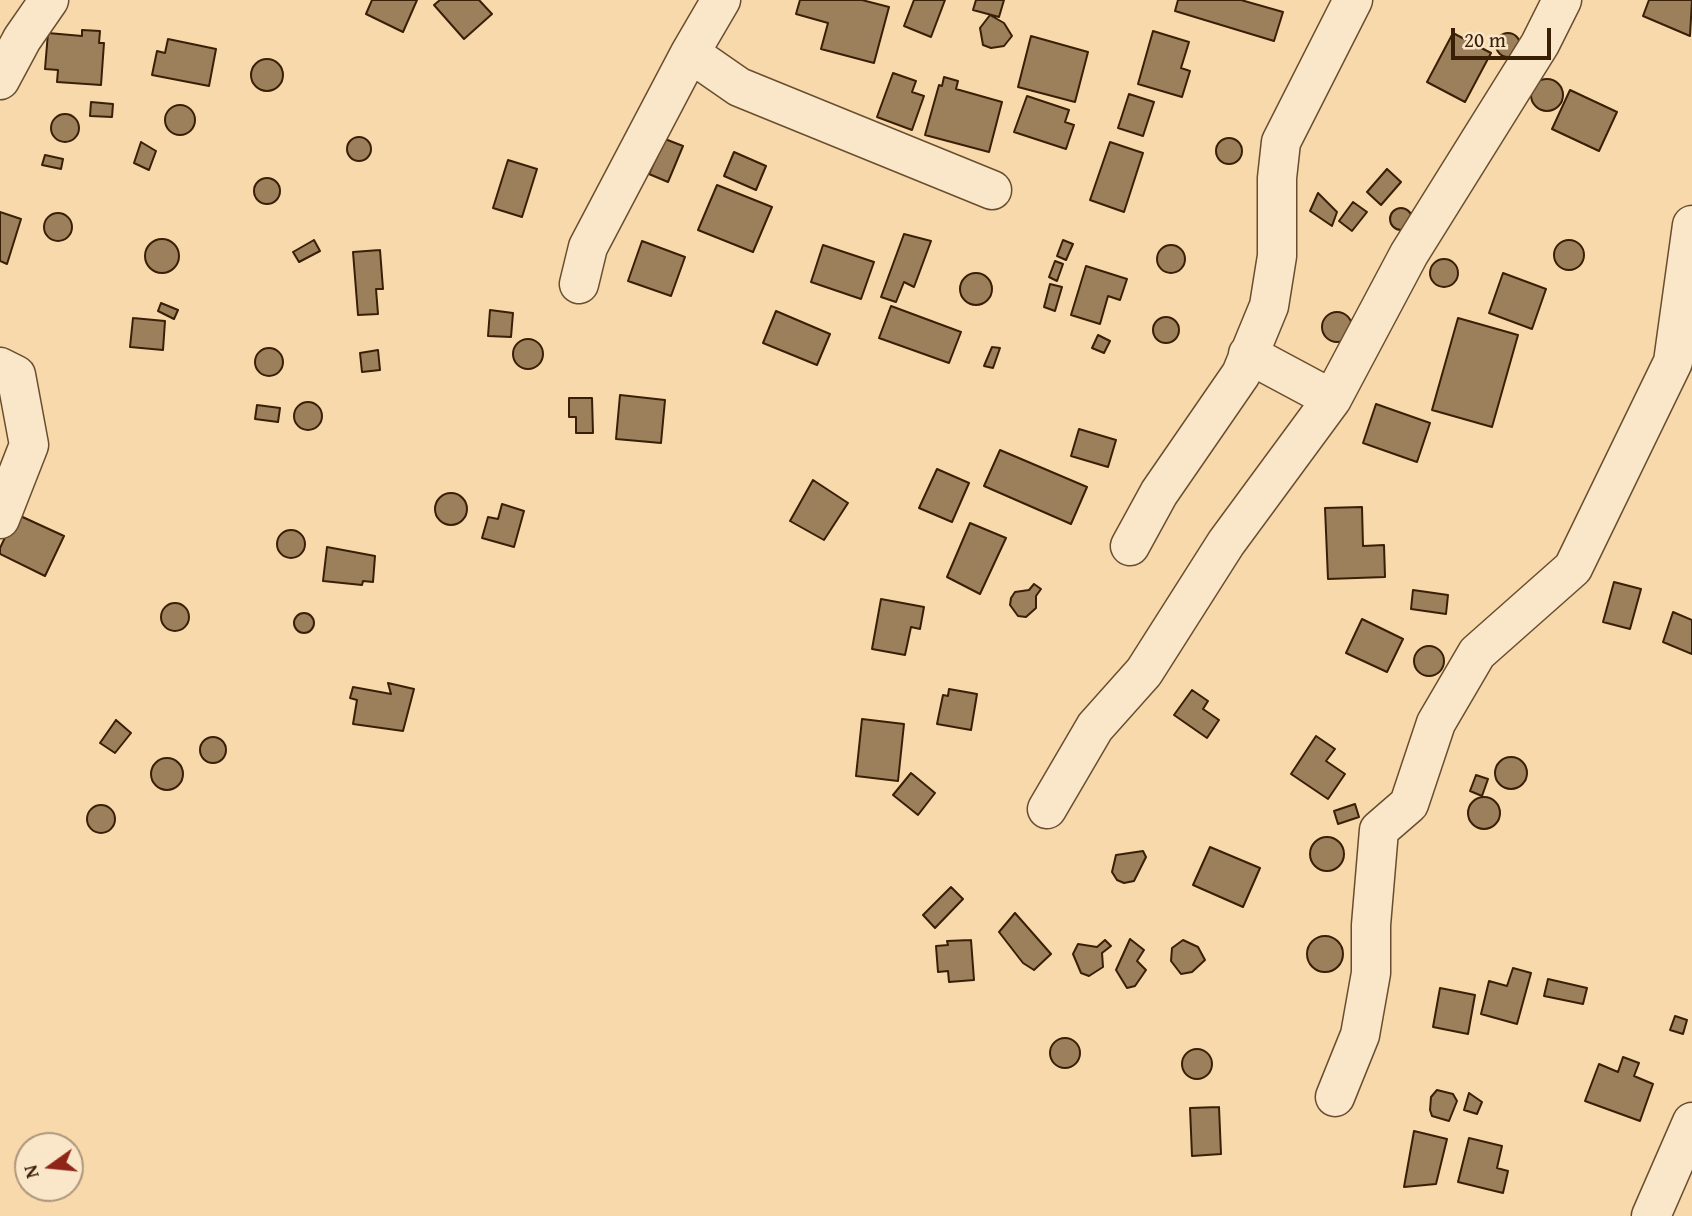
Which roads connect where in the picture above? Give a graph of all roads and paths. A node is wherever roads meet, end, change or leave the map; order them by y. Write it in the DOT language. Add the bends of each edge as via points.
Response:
graph roads {
  1 [pos="49,0"];
  2 [pos="721,0"];
  3 [pos="1353,0"];
  4 [pos="1562,0"];
  5 [pos="690,53"];
  6 [pos="0,80"];
  7 [pos="992,190"];
  8 [pos="1692,225"];
  9 [pos="579,284"];
  10 [pos="1248,354"];
  11 [pos="0,367"];
  12 [pos="1332,399"];
  13 [pos="0,519"];
  14 [pos="1130,545"];
  15 [pos="1047,809"];
  16 [pos="1335,1097"];
  17 [pos="1692,1122"];
  18 [pos="1651,1216"];
  1 -- 6 [label="street"];
  2 -- 5 [label="street"];
  3 -- 10 [label="street" via="1281,142 1277,256 1269,306"];
  4 -- 12 [label="street" via="1540,44 1409,254"];
  5 -- 7 [label="street" via="739,87"];
  5 -- 9 [label="street" via="588,247"];
  8 -- 16 [label="street" via="1672,362 1573,568 1477,653 1436,723 1409,804 1379,830 1371,973 1360,1035"];
  10 -- 12 [label="street"];
  10 -- 14 [label="street" via="1241,374 1159,493"];
  11 -- 13 [label="street" via="16,375 29,444"];
  12 -- 15 [label="street" via="1226,543 1144,672 1095,727"];
  17 -- 18 [label="street"];
}
